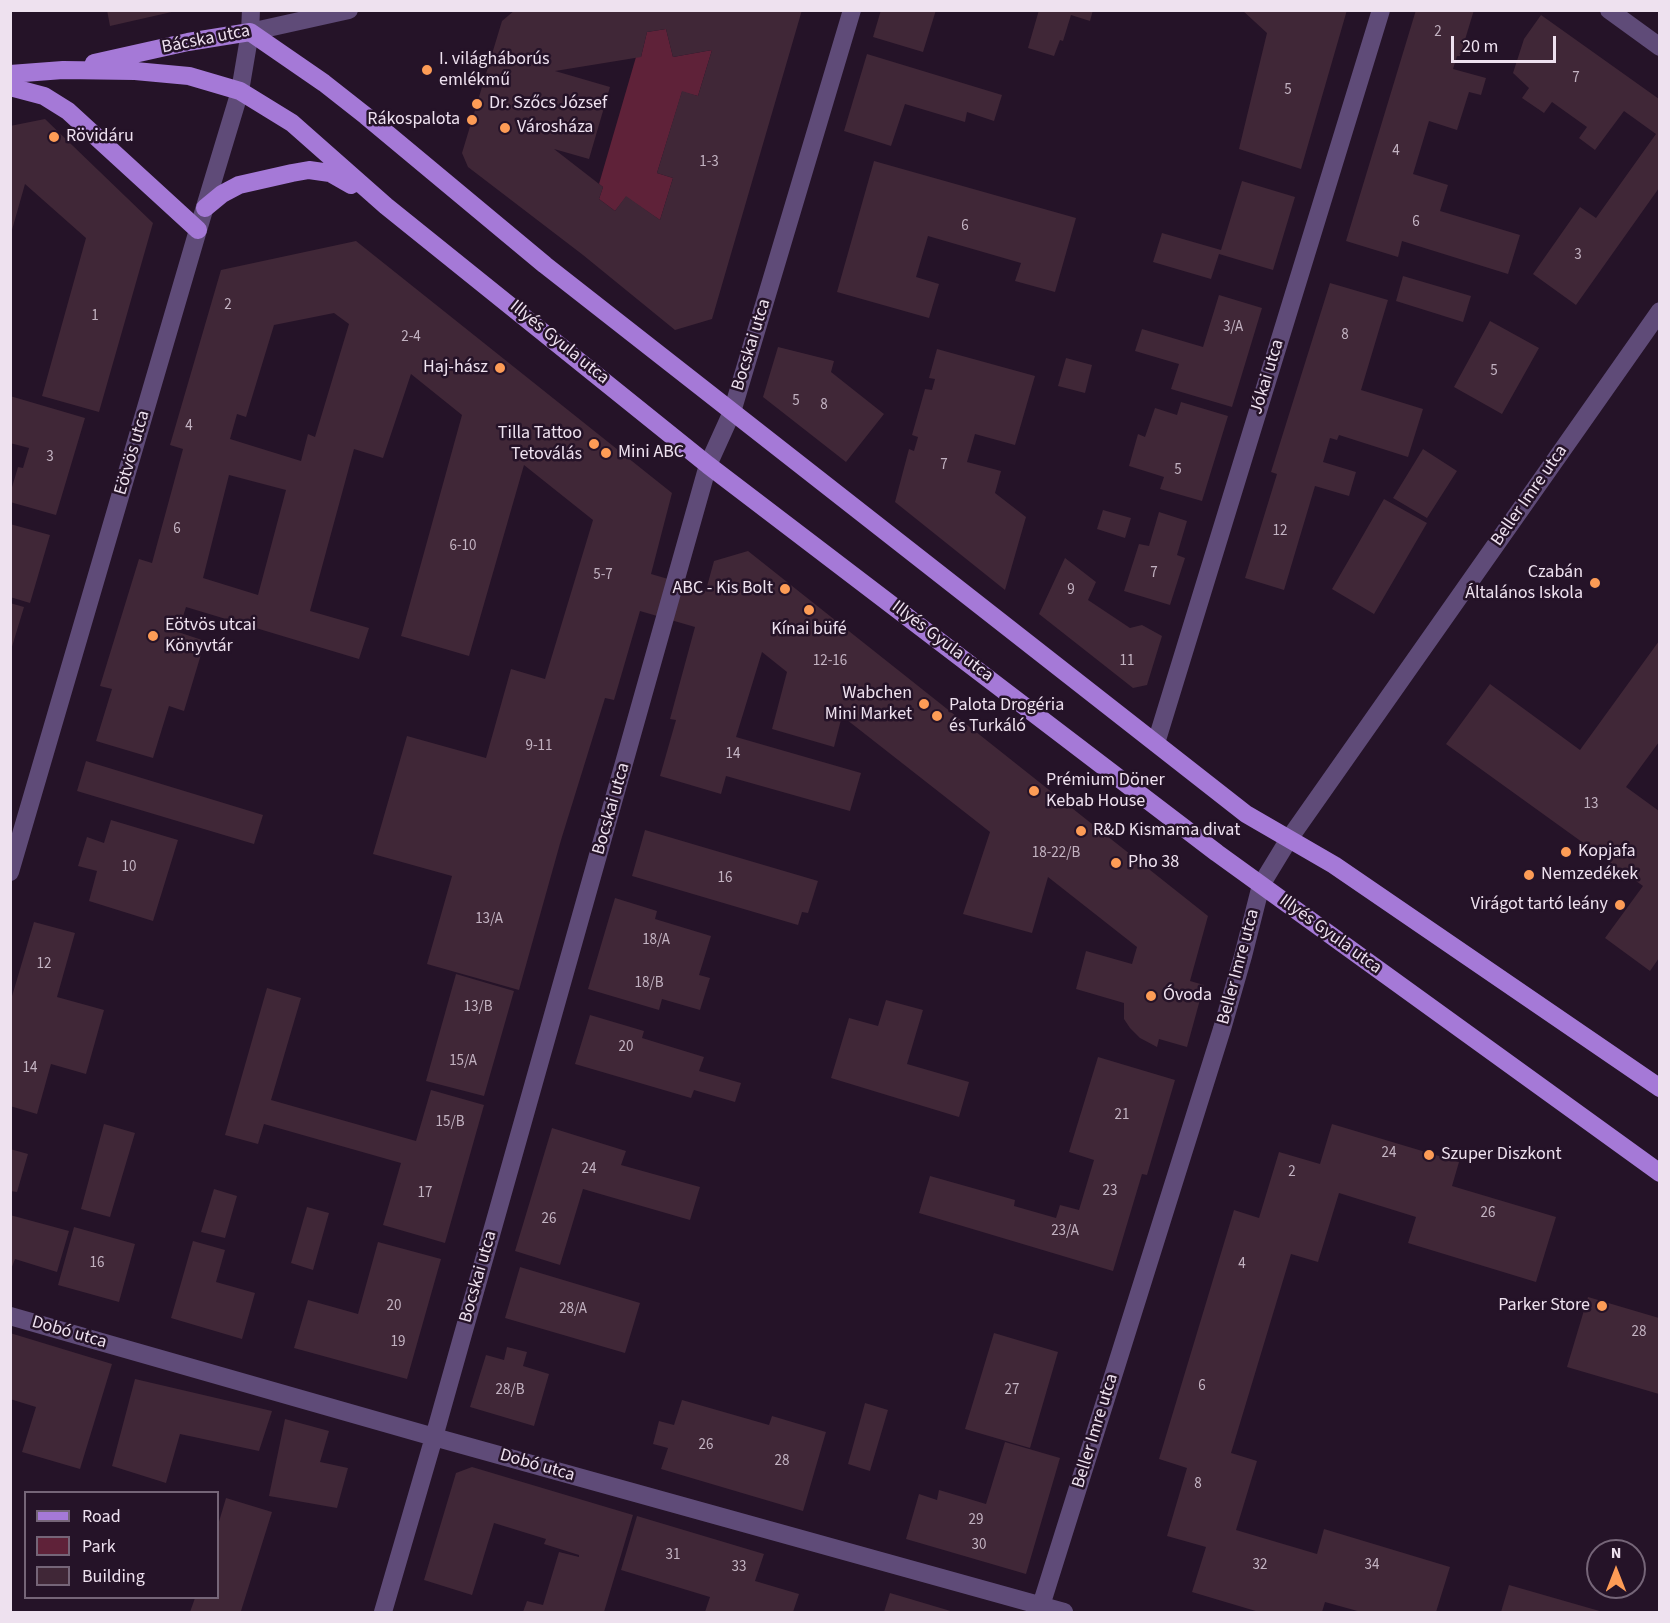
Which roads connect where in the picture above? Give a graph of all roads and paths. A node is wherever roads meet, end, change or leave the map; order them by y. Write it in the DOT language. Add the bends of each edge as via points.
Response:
graph roads {
  1 [pos="251,10"];
  2 [pos="349,10"];
  3 [pos="852,10"];
  4 [pos="1381,10"];
  5 [pos="1608,10"];
  6 [pos="250,32"];
  7 [pos="1659,47"];
  8 [pos="63,70"];
  9 [pos="10,74"];
  10 [pos="10,87"];
  11 [pos="240,91"];
  12 [pos="386,206"];
  13 [pos="204,208"];
  14 [pos="198,230"];
  15 [pos="1659,311"];
  16 [pos="732,412"];
  17 [pos="708,465"];
  18 [pos="1156,743"];
  19 [pos="1289,839"];
  20 [pos="10,872"];
  21 [pos="1261,885"];
  22 [pos="1659,1088"];
  23 [pos="1659,1173"];
  24 [pos="10,1316"];
  25 [pos="434,1437"];
  26 [pos="1040,1609"];
  27 [pos="382,1612"];
  28 [pos="1064,1612"];
  1 -- 6 [label="street, Eötvös utca"];
  2 -- 6 [label="street, Bácska utca"];
  3 -- 16 [label="street, Bocskai utca"];
  4 -- 18 [label="street, Jókai utca"];
  5 -- 7 [label="street"];
  6 -- 8 [label="main road, Bácska utca"];
  6 -- 11 [label="street, Eötvös utca"];
  6 -- 16 [label="main road" via="366,116 545,266"];
  8 -- 9 [label="main road, Bácska utca"];
  8 -- 11 [label="main road, Bácska utca" via="189,76"];
  10 -- 14 [label="main road" via="44,96 68,111"];
  11 -- 12 [label="main road, Illyés Gyula utca" via="291,123"];
  11 -- 13 [label="street, Eötvös utca"];
  12 -- 13 [label="main road" via="330,173 309,170 239,185"];
  12 -- 17 [label="main road, Illyés Gyula utca"];
  13 -- 14 [label="street, Eötvös utca"];
  14 -- 20 [label="street, Eötvös utca"];
  15 -- 19 [label="street, Beller Imre utca"];
  16 -- 17 [label="street, Bocskai utca"];
  16 -- 18 [label="main road"];
  17 -- 21 [label="main road, Illyés Gyula utca"];
  17 -- 25 [label="street, Bocskai utca"];
  18 -- 19 [label="main road" via="1246,814"];
  19 -- 21 [label="street, Beller Imre utca"];
  19 -- 22 [label="main road" via="1334,865"];
  21 -- 23 [label="main road, Illyés Gyula utca"];
  21 -- 26 [label="street, Beller Imre utca" via="1222,1029"];
  24 -- 25 [label="street, Dobó utca"];
  25 -- 26 [label="street, Dobó utca"];
  25 -- 27 [label="street, Bocskai utca"];
  26 -- 28 [label="street, Dobó utca"];
}
